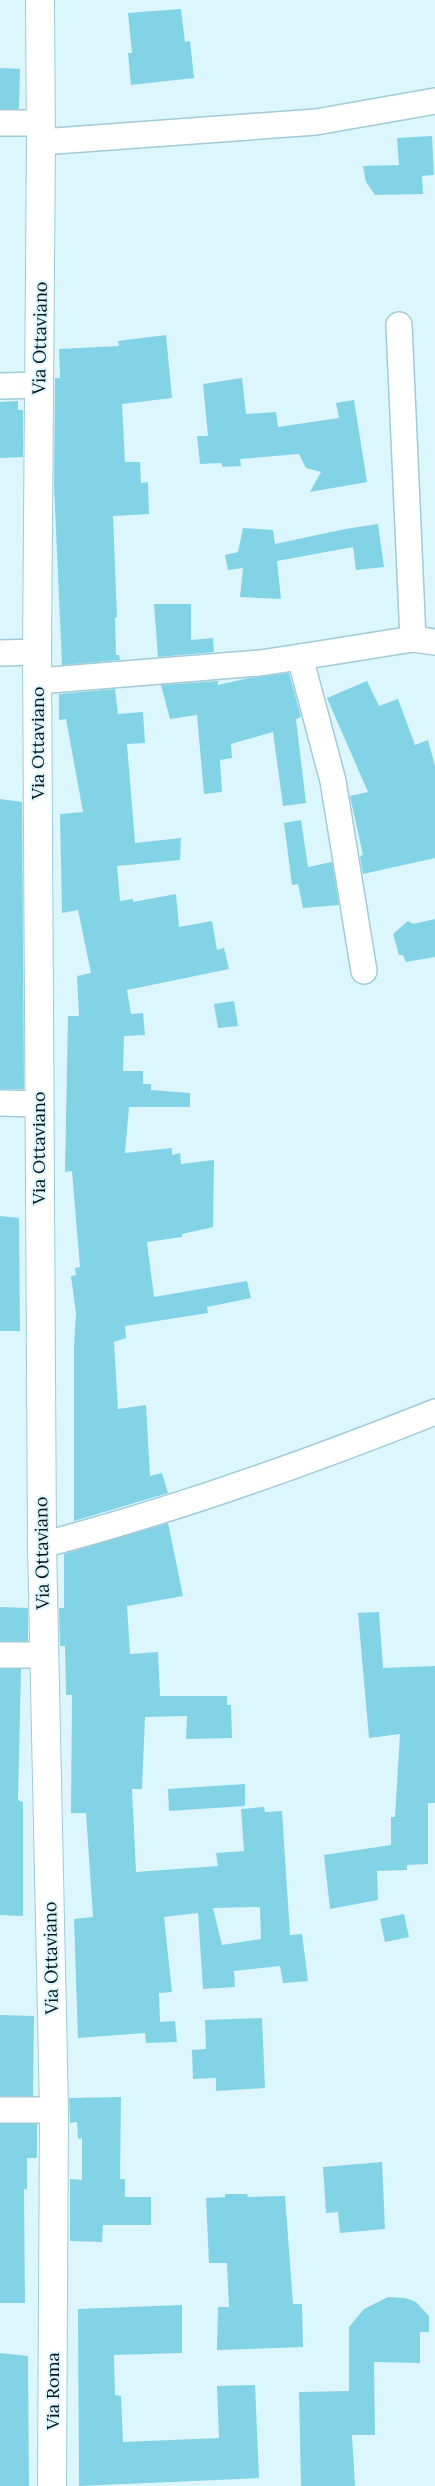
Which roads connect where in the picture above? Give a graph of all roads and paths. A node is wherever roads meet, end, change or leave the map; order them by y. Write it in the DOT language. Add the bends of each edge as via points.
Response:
graph roads {
  1 [pos="45,1"];
  2 [pos="435,101"];
  3 [pos="0,123"];
  4 [pos="41,132"];
  5 [pos="399,326"];
  6 [pos="39,385"];
  7 [pos="0,386"];
  8 [pos="424,641"];
  9 [pos="36,652"];
  10 [pos="0,653"];
  11 [pos="300,657"];
  12 [pos="38,681"];
  13 [pos="364,971"];
  14 [pos="0,1103"];
  15 [pos="39,1104"];
  16 [pos="435,1412"];
  17 [pos="42,1545"];
  18 [pos="0,1655"];
  19 [pos="44,1655"];
  20 [pos="0,2110"];
  21 [pos="54,2110"];
  22 [pos="54,2297"];
  23 [pos="52,2486"];
  1 -- 4 [label="main road, Via Ottaviano"];
  2 -- 4 [label="street" via="316,122"];
  3 -- 4 [label="street"];
  4 -- 6 [label="main road, Via Ottaviano"];
  5 -- 8 [label="street"];
  6 -- 7 [label="street"];
  6 -- 9 [label="main road, Via Ottaviano"];
  8 -- 11 [label="street"];
  9 -- 10 [label="street"];
  9 -- 12 [label="main road, Via Ottaviano"];
  11 -- 12 [label="street" via="260,664"];
  11 -- 13 [label="street" via="333,781"];
  12 -- 15 [label="main road, Via Ottaviano"];
  14 -- 15 [label="street"];
  15 -- 17 [label="main road, Via Ottaviano"];
  16 -- 17 [label="street" via="344,1448 102,1529"];
  17 -- 19 [label="main road, Via Ottaviano"];
  18 -- 19 [label="street"];
  19 -- 21 [label="main road, Via Ottaviano"];
  20 -- 21 [label="street"];
  21 -- 22 [label="main road, Via Ottaviano"];
  22 -- 23 [label="main road, Via Roma"];
}
